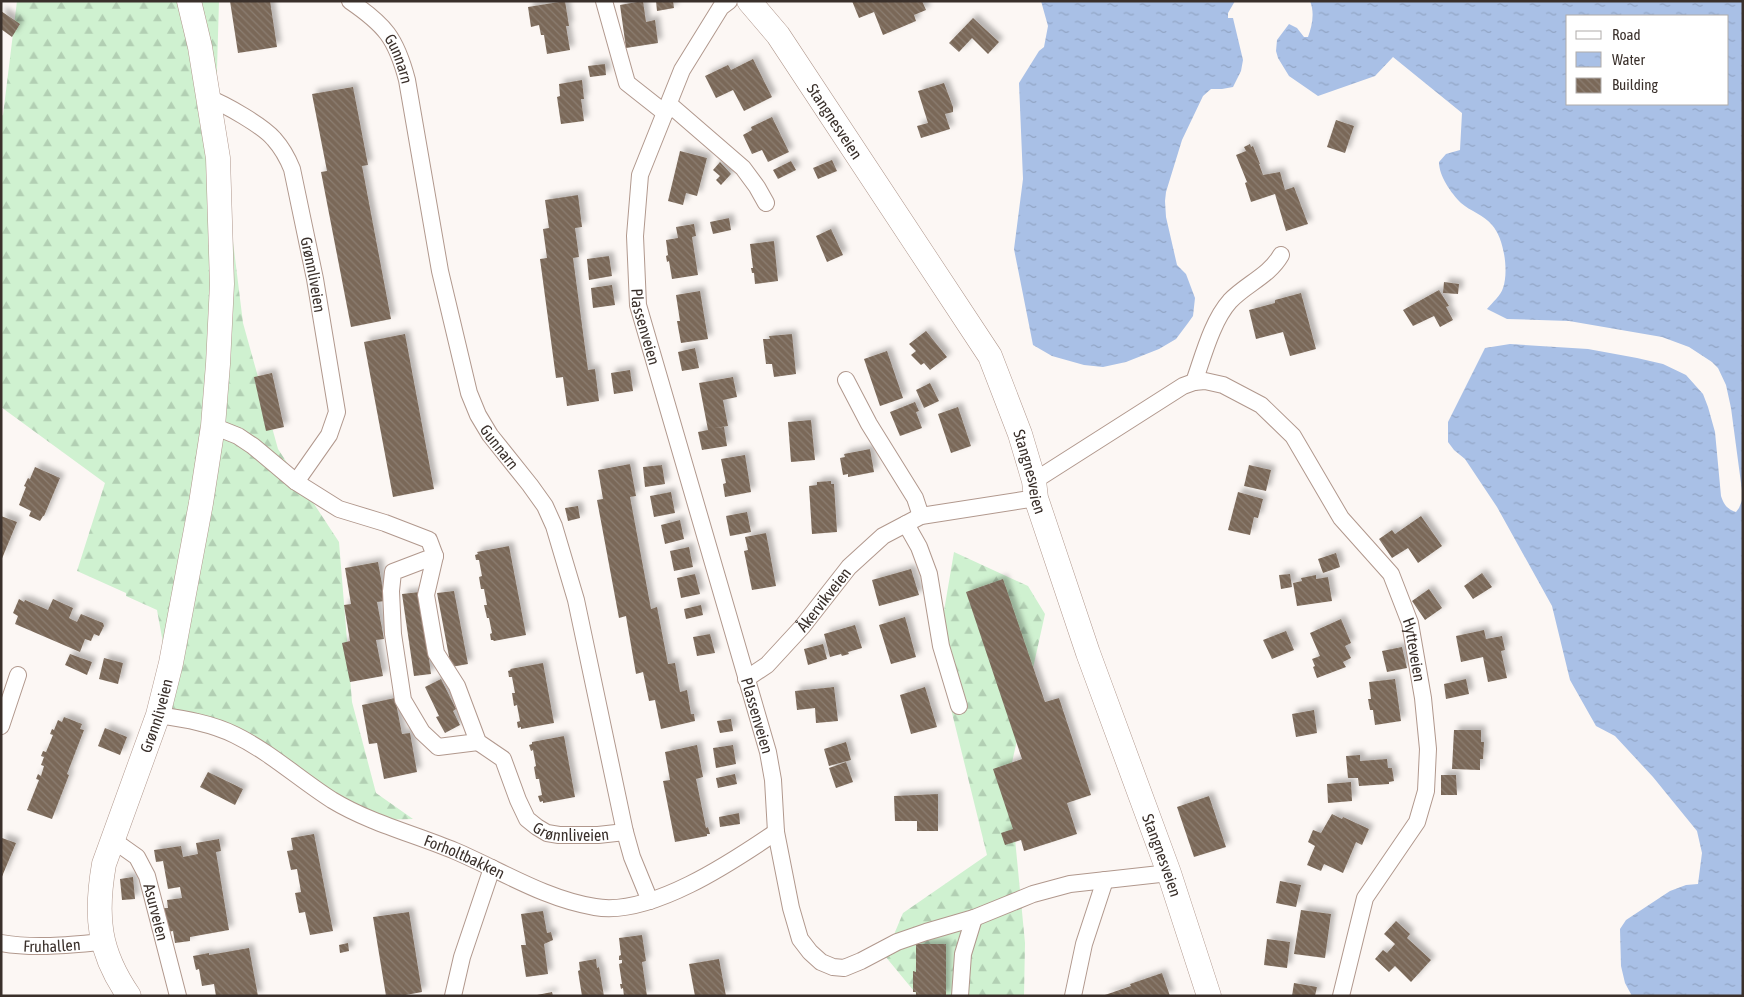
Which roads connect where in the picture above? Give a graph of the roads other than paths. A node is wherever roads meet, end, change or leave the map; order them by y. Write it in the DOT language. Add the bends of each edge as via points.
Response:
graph roads {
  1 [pos="189,1"];
  2 [pos="350,1"];
  3 [pos="604,1"];
  4 [pos="729,1"];
  5 [pos="748,1"];
  6 [pos="208,98"];
  7 [pos="667,108"];
  8 [pos="766,203"];
  9 [pos="1281,255"];
  10 [pos="846,380"];
  11 [pos="1194,382"];
  12 [pos="213,426"];
  13 [pos="296,482"];
  14 [pos="1035,489"];
  15 [pos="921,516"];
  16 [pos="906,524"];
  17 [pos="435,556"];
  18 [pos="18,675"];
  19 [pos="746,680"];
  20 [pos="959,706"];
  21 [pos="158,715"];
  22 [pos="1,726"];
  23 [pos="478,742"];
  24 [pos="625,832"];
  25 [pos="776,832"];
  26 [pos="113,840"];
  27 [pos="492,868"];
  28 [pos="1169,873"];
  29 [pos="1105,880"];
  30 [pos="650,901"];
  31 [pos="974,918"];
  32 [pos="102,942"];
  33 [pos="1,943"];
  34 [pos="128,996"];
  35 [pos="178,996"];
  36 [pos="453,996"];
  37 [pos="960,996"];
  38 [pos="1073,996"];
  39 [pos="1209,996"];
  40 [pos="1342,996"];
  1 -- 6 [label="main road, Grønnliveien"];
  2 -- 24 [label="street, Gunnarn" via="383,27 401,58 440,271 469,393 490,435 545,506 554,526 576,600"];
  3 -- 7 [label="street" via="626,83"];
  4 -- 7 [label="street, Plassenveien" via="720,7 682,70"];
  5 -- 14 [label="main road, Stangnesveien" via="778,35 990,356 1020,434"];
  6 -- 12 [label="main road, Grønnliveien" via="218,158 222,284"];
  6 -- 13 [label="street, Grønnliveien" via="223,104 270,135 292,169 315,279 337,412 325,443"];
  7 -- 8 [label="street" via="743,168"];
  7 -- 19 [label="street, Plassenveien" via="640,175 635,236 638,305"];
  9 -- 11 [label="street" via="1269,271 1235,296 1223,310"];
  10 -- 15 [label="street" via="915,498"];
  11 -- 14 [label="street" via="1183,386"];
  11 -- 40 [label="street, Hytteveien" via="1223,385 1262,404 1292,436 1341,518 1391,574 1410,623 1428,749 1426,791 1417,822 1365,898"];
  12 -- 13 [label="street" via="253,446"];
  12 -- 21 [label="main road, Grønnliveien" via="184,603"];
  13 -- 17 [label="street" via="340,509 385,522 429,540"];
  14 -- 15 [label="street, Åkervikveien"];
  14 -- 28 [label="main road, Stangnesveien" via="1088,653"];
  15 -- 16 [label="street, Åkervikveien"];
  16 -- 19 [label="street, Åkervikveien" via="883,536 849,567 767,665"];
  16 -- 20 [label="street" via="929,574 941,646"];
  17 -- 23 [label="street" via="426,595 436,653 457,686"];
  17 -- 23 [label="street" via="393,572 393,634 404,700 422,732 438,747"];
  18 -- 22 [label="street"];
  19 -- 25 [label="street, Plassenveien" via="768,752"];
  21 -- 26 [label="main road, Grønnliveien"];
  21 -- 27 [label="street, Forholtbakken" via="217,727 234,734 340,805"];
  23 -- 24 [label="street, Grønnliveien" via="503,759 527,819 537,827 559,835"];
  24 -- 30 [label="street, Gunnarn"];
  25 -- 30 [label="street, Forholtbakken" via="739,857 675,892"];
  25 -- 31 [label="street, Plassenveien" via="800,939 810,952 833,967 844,968 897,942"];
  26 -- 32 [label="main road, Grønnliveien" via="104,864 100,889"];
  26 -- 35 [label="street, Asurveien" via="136,857 148,876"];
  27 -- 30 [label="street, Forholtbakken" via="564,900 595,908 614,909"];
  27 -- 36 [label="street" via="462,957"];
  28 -- 29 [label="street, Plassenveien"];
  28 -- 39 [label="main road, Stangnesveien"];
  29 -- 31 [label="street, Plassenveien" via="1070,884 1033,894"];
  29 -- 38 [label="street" via="1084,944"];
  31 -- 37 [label="street" via="963,954"];
  32 -- 33 [label="street, Fruhallen" via="48,946"];
  32 -- 34 [label="main road, Grønnliveien"];
}
